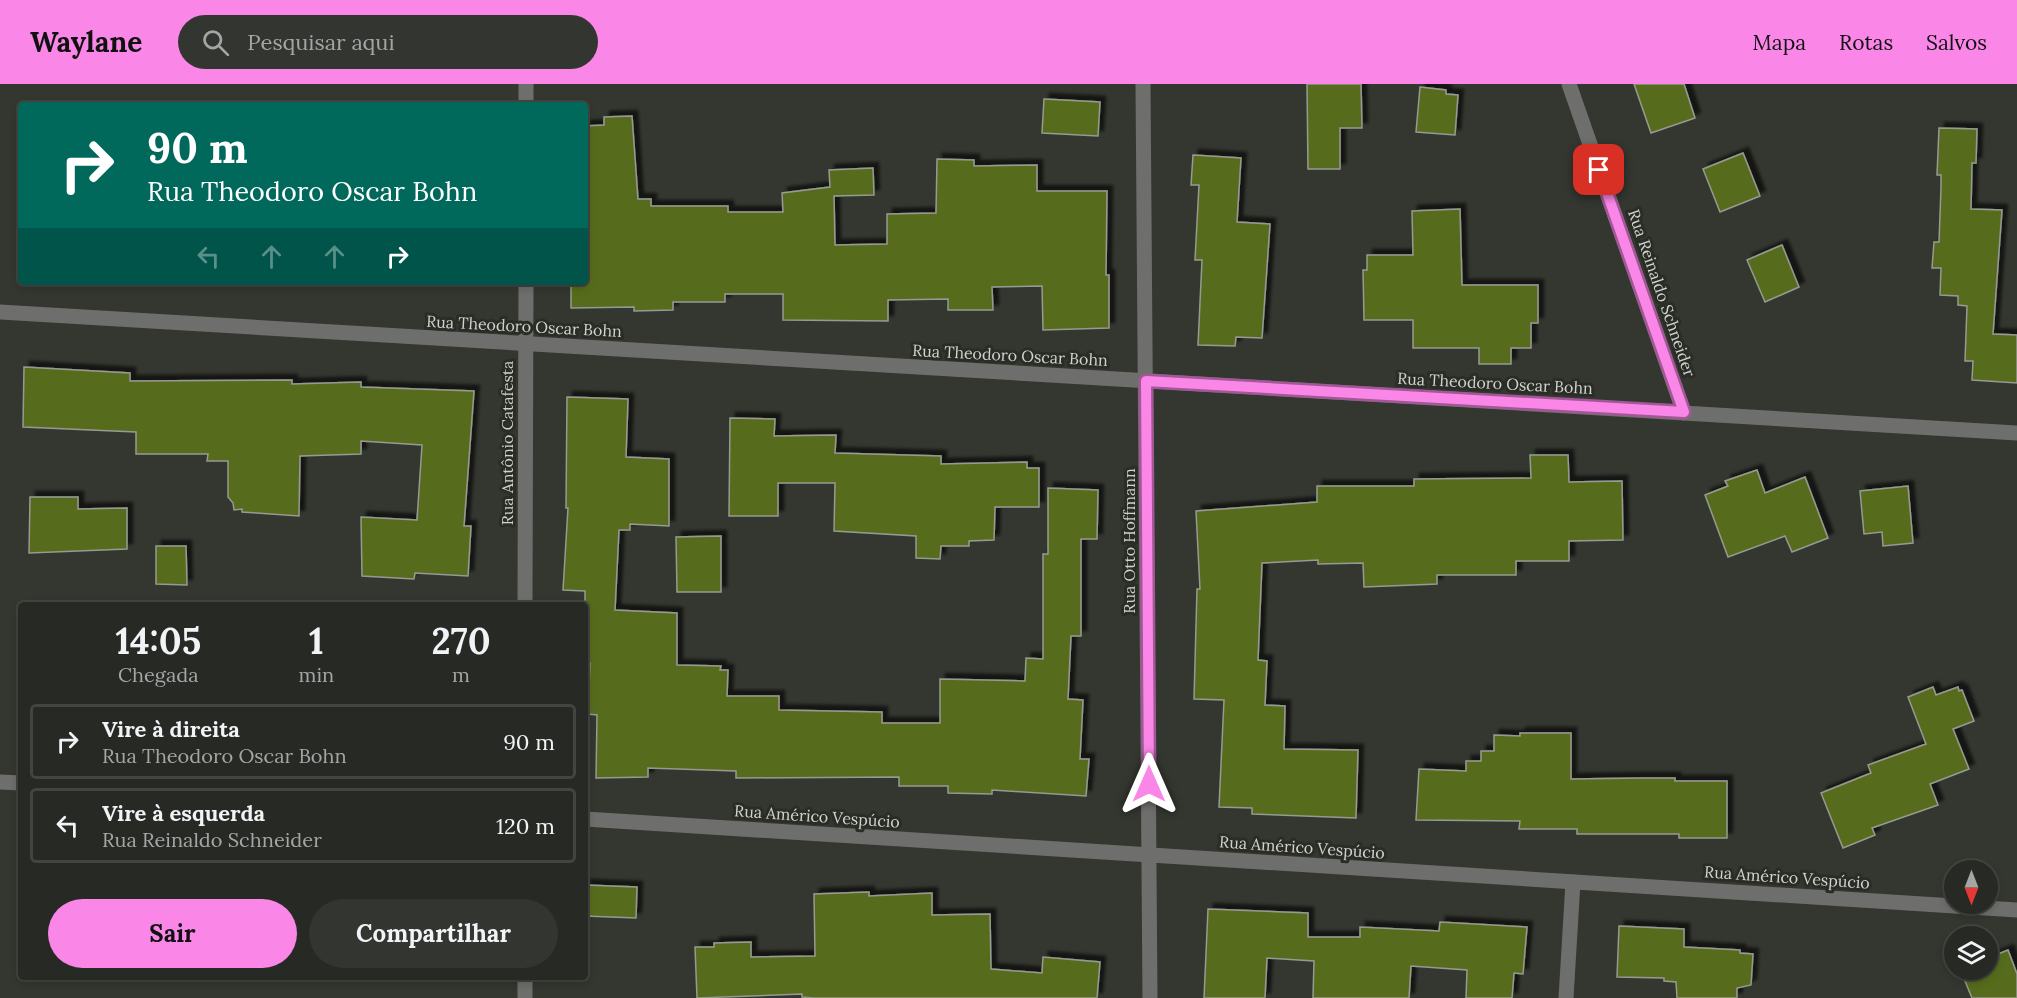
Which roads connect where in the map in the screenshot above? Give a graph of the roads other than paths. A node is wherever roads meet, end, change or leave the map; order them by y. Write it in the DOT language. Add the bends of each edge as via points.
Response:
graph roads {
  1 [pos="526,84"];
  2 [pos="1143,84"];
  3 [pos="1569,84"];
  4 [pos="526,102"];
  5 [pos="526,285"];
  6 [pos="0,312"];
  7 [pos="526,344"];
  8 [pos="1146,381"];
  9 [pos="1684,412"];
  10 [pos="2017,433"];
  11 [pos="525,602"];
  12 [pos="0,782"];
  13 [pos="18,783"];
  14 [pos="588,819"];
  15 [pos="1149,855"];
  16 [pos="1573,882"];
  17 [pos="2017,910"];
  18 [pos="525,980"];
  19 [pos="525,998"];
  20 [pos="1150,998"];
  21 [pos="1566,998"];
  1 -- 4 [label="street"];
  2 -- 8 [label="street, Rua Otto Hoffmann"];
  3 -- 9 [label="street, Rua Reinaldo Schneider"];
  5 -- 7 [label="street, Rua Antônio Catafesta"];
  6 -- 7 [label="street, Rua Theodoro Oscar Bohn"];
  7 -- 8 [label="street, Rua Theodoro Oscar Bohn"];
  7 -- 11 [label="street, Rua Antônio Catafesta"];
  8 -- 9 [label="street, Rua Theodoro Oscar Bohn"];
  8 -- 15 [label="street, Rua Otto Hoffmann"];
  9 -- 10 [label="street, Rua Theodoro Oscar Bohn"];
  12 -- 13 [label="street"];
  14 -- 15 [label="street, Rua Américo Vespúcio"];
  15 -- 16 [label="street, Rua Américo Vespúcio"];
  15 -- 20 [label="street, Rua Otto Hoffmann"];
  16 -- 17 [label="street, Rua Américo Vespúcio"];
  16 -- 21 [label="street"];
  18 -- 19 [label="street"];
}
